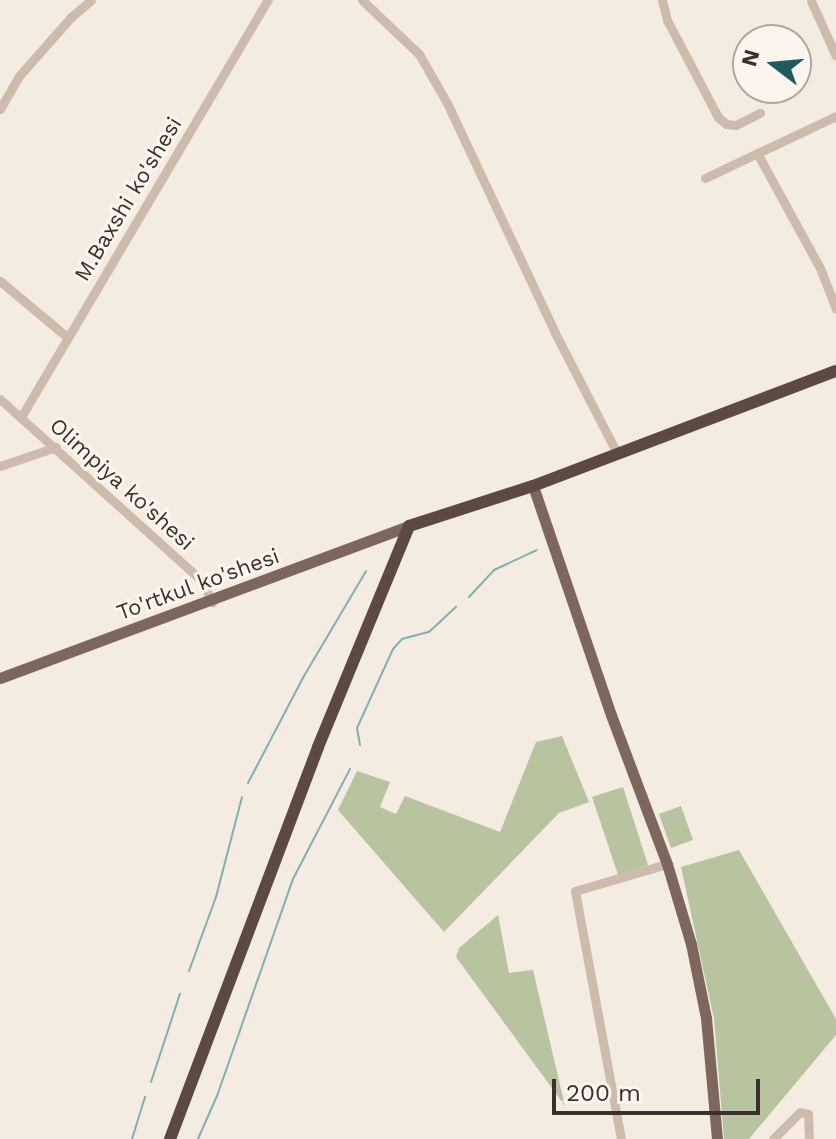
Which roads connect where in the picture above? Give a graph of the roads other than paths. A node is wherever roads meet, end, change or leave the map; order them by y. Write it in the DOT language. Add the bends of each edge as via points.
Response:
graph roads {
  1 [pos="91,0"];
  2 [pos="268,0"];
  3 [pos="362,0"];
  4 [pos="662,0"];
  5 [pos="811,1"];
  6 [pos="836,56"];
  7 [pos="0,109"];
  8 [pos="760,113"];
  9 [pos="836,116"];
  10 [pos="757,153"];
  11 [pos="705,178"];
  12 [pos="0,281"];
  13 [pos="836,309"];
  14 [pos="67,337"];
  15 [pos="836,371"];
  16 [pos="0,399"];
  17 [pos="21,417"];
  18 [pos="56,447"];
  19 [pos="617,453"];
  20 [pos="0,466"];
  21 [pos="533,486"];
  22 [pos="409,526"];
  23 [pos="212,602"];
  24 [pos="0,678"];
  25 [pos="667,864"];
  26 [pos="170,1139"];
  27 [pos="621,1139"];
  28 [pos="717,1139"];
  29 [pos="773,1139"];
  30 [pos="809,1139"];
  1 -- 7 [label="street" via="19,76"];
  2 -- 14 [label="street, M.Baxshi ko'shesi"];
  3 -- 19 [label="street" via="419,54 447,103"];
  4 -- 8 [label="street" via="667,20 718,117 736,125"];
  5 -- 6 [label="street"];
  9 -- 10 [label="street"];
  10 -- 11 [label="street"];
  10 -- 13 [label="street" via="820,268"];
  12 -- 14 [label="street"];
  14 -- 17 [label="street, M.Baxshi ko'shesi"];
  15 -- 19 [label="highway"];
  16 -- 17 [label="street, Olimpiya ko'shesi"];
  17 -- 18 [label="street, Olimpiya ko'shesi"];
  18 -- 20 [label="street"];
  18 -- 23 [label="street, Olimpiya ko'shesi" via="201,580"];
  19 -- 21 [label="highway"];
  21 -- 22 [label="highway"];
  21 -- 25 [label="main road"];
  22 -- 23 [label="main road, To'rtkul ko'shesi"];
  22 -- 26 [label="highway" via="318,747"];
  23 -- 24 [label="main road, To'rtkul ko'shesi"];
  25 -- 27 [label="street" via="575,891"];
  25 -- 28 [label="main road" via="706,1018"];
  29 -- 30 [label="street" via="800,1112 808,1114"];
}
